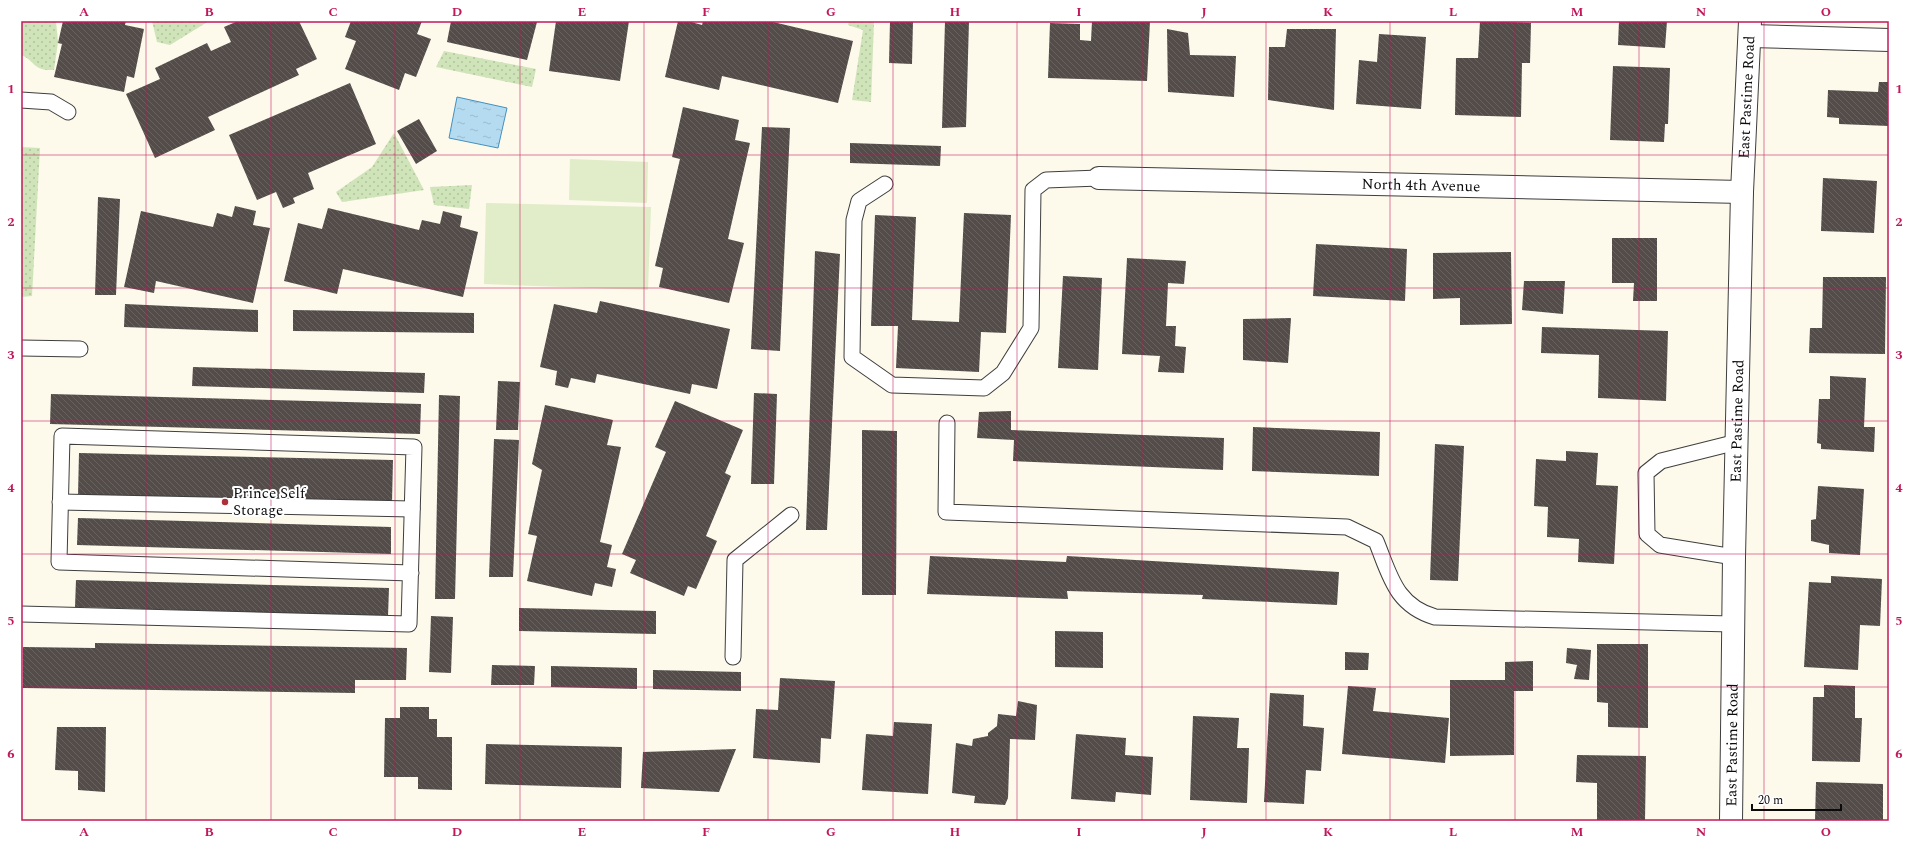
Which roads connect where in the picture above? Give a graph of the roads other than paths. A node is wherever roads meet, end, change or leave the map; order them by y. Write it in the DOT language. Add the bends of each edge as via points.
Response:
graph roads {
  1 [pos="1750,29"];
  2 [pos="1889,40"];
  3 [pos="21,100"];
  4 [pos="68,112"];
  5 [pos="1099,178"];
  6 [pos="885,184"];
  7 [pos="1742,192"];
  8 [pos="21,348"];
  9 [pos="80,349"];
  10 [pos="947,423"];
  11 [pos="1737,442"];
  12 [pos="60,502"];
  13 [pos="412,508"];
  14 [pos="791,515"];
  15 [pos="1734,557"];
  16 [pos="411,573"];
  17 [pos="21,614"];
  18 [pos="1732,624"];
  19 [pos="733,657"];
  20 [pos="1732,821"];
  1 -- 2 [label="street"];
  1 -- 7 [label="street, East Pastime Road"];
  3 -- 4 [label="lane" via="51,102"];
  5 -- 6 [label="lane" via="1046,180 1033,190 1031,328 1003,373 984,388 892,386 852,357 854,220 859,201"];
  5 -- 7 [label="street, North 4th Avenue"];
  7 -- 11 [label="street, East Pastime Road"];
  8 -- 9 [label="lane"];
  10 -- 18 [label="lane" via="946,512 1347,527 1376,541 1396,590 1406,602 1421,613 1435,617"];
  11 -- 15 [label="street, East Pastime Road"];
  11 -- 15 [label="lane" via="1661,461 1646,473 1646,534 1660,545"];
  12 -- 13 [label="lane"];
  12 -- 13 [label="lane" via="62,436 414,447"];
  12 -- 16 [label="lane" via="59,562"];
  13 -- 16 [label="lane"];
  14 -- 19 [label="lane" via="735,560"];
  15 -- 18 [label="street, East Pastime Road"];
  16 -- 17 [label="lane" via="409,624"];
  18 -- 20 [label="street, East Pastime Road"];
}
